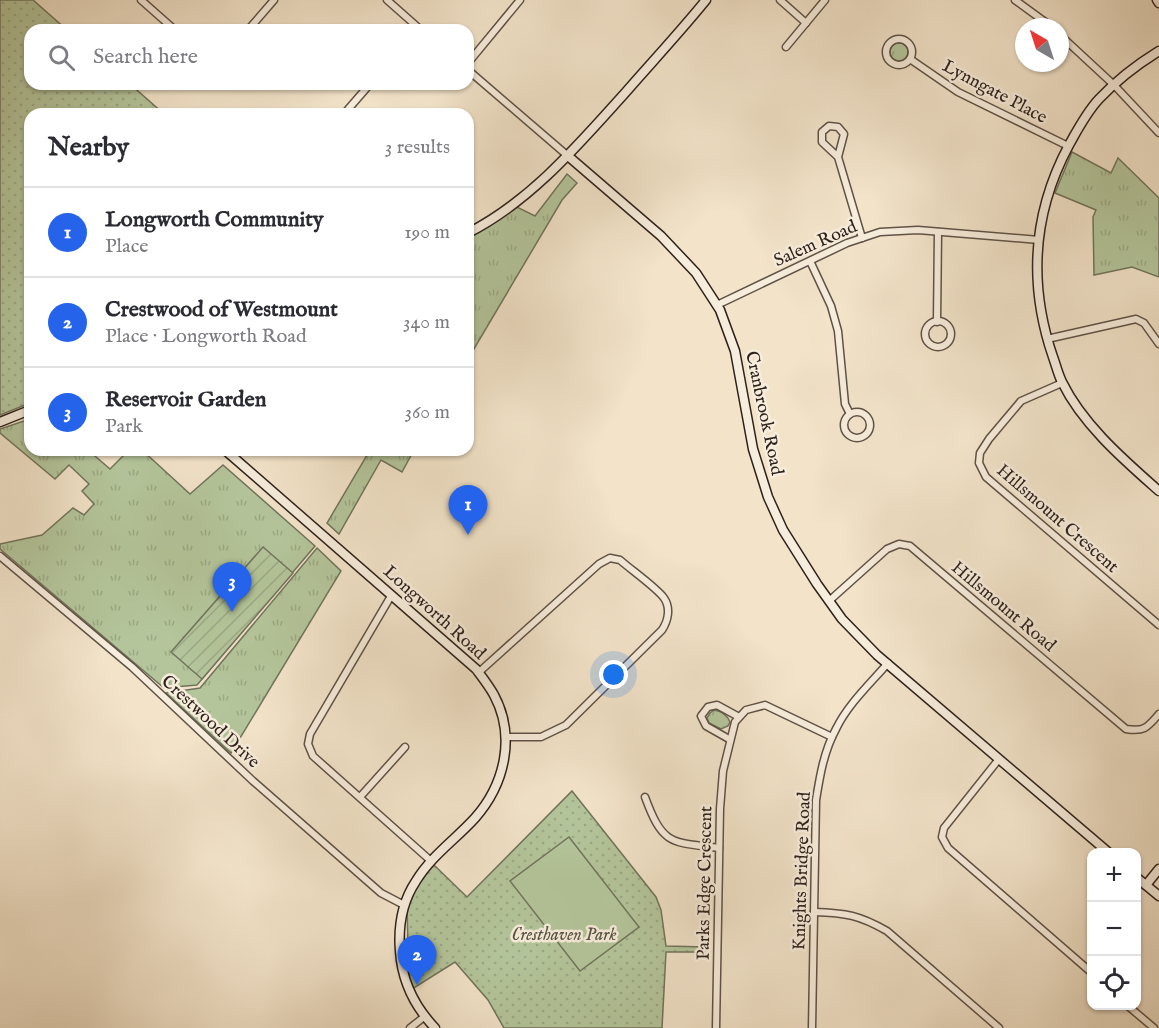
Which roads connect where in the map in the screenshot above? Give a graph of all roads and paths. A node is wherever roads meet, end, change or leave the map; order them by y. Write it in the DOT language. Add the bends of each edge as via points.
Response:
graph roads {
  1 [pos="141,0"];
  2 [pos="274,0"];
  3 [pos="387,0"];
  4 [pos="520,0"];
  5 [pos="706,0"];
  6 [pos="780,0"];
  7 [pos="825,0"];
  8 [pos="1015,0"];
  9 [pos="1040,18"];
  10 [pos="806,23"];
  11 [pos="168,24"];
  12 [pos="253,24"];
  13 [pos="413,24"];
  14 [pos="1069,43"];
  15 [pos="786,47"];
  16 [pos="1159,51"];
  17 [pos="474,56"];
  18 [pos="910,59"];
  19 [pos="474,75"];
  20 [pos="1114,85"];
  21 [pos="365,90"];
  22 [pos="349,108"];
  23 [pos="1159,133"];
  24 [pos="1068,146"];
  25 [pos="568,156"];
  26 [pos="838,157"];
  27 [pos="474,228"];
  28 [pos="938,232"];
  29 [pos="862,238"];
  30 [pos="1039,240"];
  31 [pos="810,261"];
  32 [pos="717,304"];
  33 [pos="937,321"];
  34 [pos="1047,339"];
  35 [pos="1159,344"];
  36 [pos="1062,383"];
  37 [pos="24,412"];
  38 [pos="850,414"];
  39 [pos="0,422"];
  40 [pos="232,456"];
  41 [pos="1159,491"];
  42 [pos="0,556"];
  43 [pos="392,596"];
  44 [pos="829,601"];
  45 [pos="1159,625"];
  46 [pos="888,663"];
  47 [pos="478,673"];
  48 [pos="1159,714"];
  49 [pos="740,717"];
  50 [pos="505,737"];
  51 [pos="832,737"];
  52 [pos="729,739"];
  53 [pos="405,747"];
  54 [pos="999,759"];
  55 [pos="360,797"];
  56 [pos="645,797"];
  57 [pos="1103,848"];
  58 [pos="719,849"];
  59 [pos="431,861"];
  60 [pos="1159,870"];
  61 [pos="1141,880"];
  62 [pos="1146,885"];
  63 [pos="1159,896"];
  64 [pos="404,905"];
  65 [pos="814,912"];
  66 [pos="1087,969"];
  67 [pos="1134,1010"];
  68 [pos="424,1017"];
  69 [pos="410,1028"];
  70 [pos="435,1028"];
  71 [pos="716,1028"];
  72 [pos="812,1028"];
  73 [pos="999,1028"];
  74 [pos="1154,1028"];
  1 -- 11 [label="street"];
  2 -- 12 [label="street"];
  3 -- 13 [label="street"];
  4 -- 17 [label="street"];
  5 -- 25 [label="street"];
  6 -- 10 [label="street"];
  7 -- 10 [label="street"];
  8 -- 9 [label="street"];
  10 -- 15 [label="street"];
  14 -- 20 [label="street"];
  16 -- 20 [label="street"];
  18 -- 18 [label="street, Lynngate Place" via="909,43 901,39 890,43 886,55 891,62 903,64"];
  18 -- 24 [label="street, Lynngate Place" via="958,92"];
  19 -- 25 [label="street"];
  20 -- 23 [label="street"];
  20 -- 24 [label="street" via="1092,108"];
  21 -- 22 [label="street"];
  24 -- 30 [label="street" via="1049,189"];
  25 -- 27 [label="street" via="521,197"];
  25 -- 32 [label="street, Cranbrook Road" via="661,236 696,273"];
  26 -- 26 [label="street" via="822,142 822,132 829,126 838,127 844,134"];
  26 -- 29 [label="street"];
  28 -- 29 [label="street, Salem Road" via="880,232"];
  28 -- 30 [label="street, Salem Road"];
  28 -- 33 [label="street"];
  29 -- 31 [label="street, Salem Road"];
  30 -- 34 [label="street" via="1038,300"];
  31 -- 32 [label="street, Salem Road"];
  31 -- 38 [label="street" via="838,331 845,404"];
  32 -- 44 [label="street, Cranbrook Road" via="735,351 753,449 768,496 783,530"];
  33 -- 33 [label="street" via="927,327 925,334 928,342 938,347 951,336 947,325"];
  34 -- 35 [label="street" via="1136,319 1144,323"];
  34 -- 36 [label="street"];
  36 -- 41 [label="street" via="1113,450"];
  36 -- 45 [label="street, Hillsmount Crescent" via="1021,401 989,439 979,463 986,477"];
  37 -- 39 [label="street"];
  38 -- 38 [label="street" via="844,425 846,433 857,438 865,436 869,429 866,416"];
  40 -- 43 [label="street, Longworth Road"];
  42 -- 64 [label="street, Crestwood Drive" via="132,667 372,886"];
  43 -- 47 [label="street, Longworth Road"];
  43 -- 55 [label="street" via="310,734 308,744 313,756"];
  44 -- 46 [label="street, Cranbrook Road"];
  44 -- 48 [label="street, Hillsmount Road" via="887,549 898,544 910,546 1126,729 1148,727"];
  46 -- 51 [label="street, Knights Bridge Road" via="848,709"];
  46 -- 54 [label="street, Cranbrook Road"];
  47 -- 50 [label="street, Longworth Road" via="494,694 505,722"];
  47 -- 50 [label="street" via="610,558 620,560 665,599 668,621 662,630 566,725 541,737"];
  49 -- 51 [label="street" via="746,710 765,705"];
  49 -- 52 [label="street, Parks Edge Crescent"];
  49 -- 52 [label="street" via="717,705 708,707 701,716 706,726"];
  50 -- 59 [label="street, Longworth Road" via="506,755 495,790 476,817"];
  51 -- 65 [label="street, Knights Bridge Road" via="816,800"];
  52 -- 58 [label="street, Parks Edge Crescent" via="723,771"];
  53 -- 55 [label="street"];
  54 -- 57 [label="street, Cranbrook Road"];
  54 -- 66 [label="street" via="944,828 942,837 948,848"];
  55 -- 59 [label="street"];
  56 -- 58 [label="street" via="663,835 674,843"];
  58 -- 71 [label="street, Parks Edge Crescent"];
  59 -- 64 [label="street, Longworth Road" via="415,881"];
  60 -- 62 [label="street"];
  61 -- 62 [label="street"];
  62 -- 63 [label="street"];
  64 -- 68 [label="street, Longworth Road" via="399,935 401,966"];
  65 -- 72 [label="street, Knights Bridge Road"];
  65 -- 73 [label="street" via="842,912 887,931"];
  67 -- 74 [label="street"];
  68 -- 69 [label="street"];
  68 -- 70 [label="street, Longworth Road"];
}
